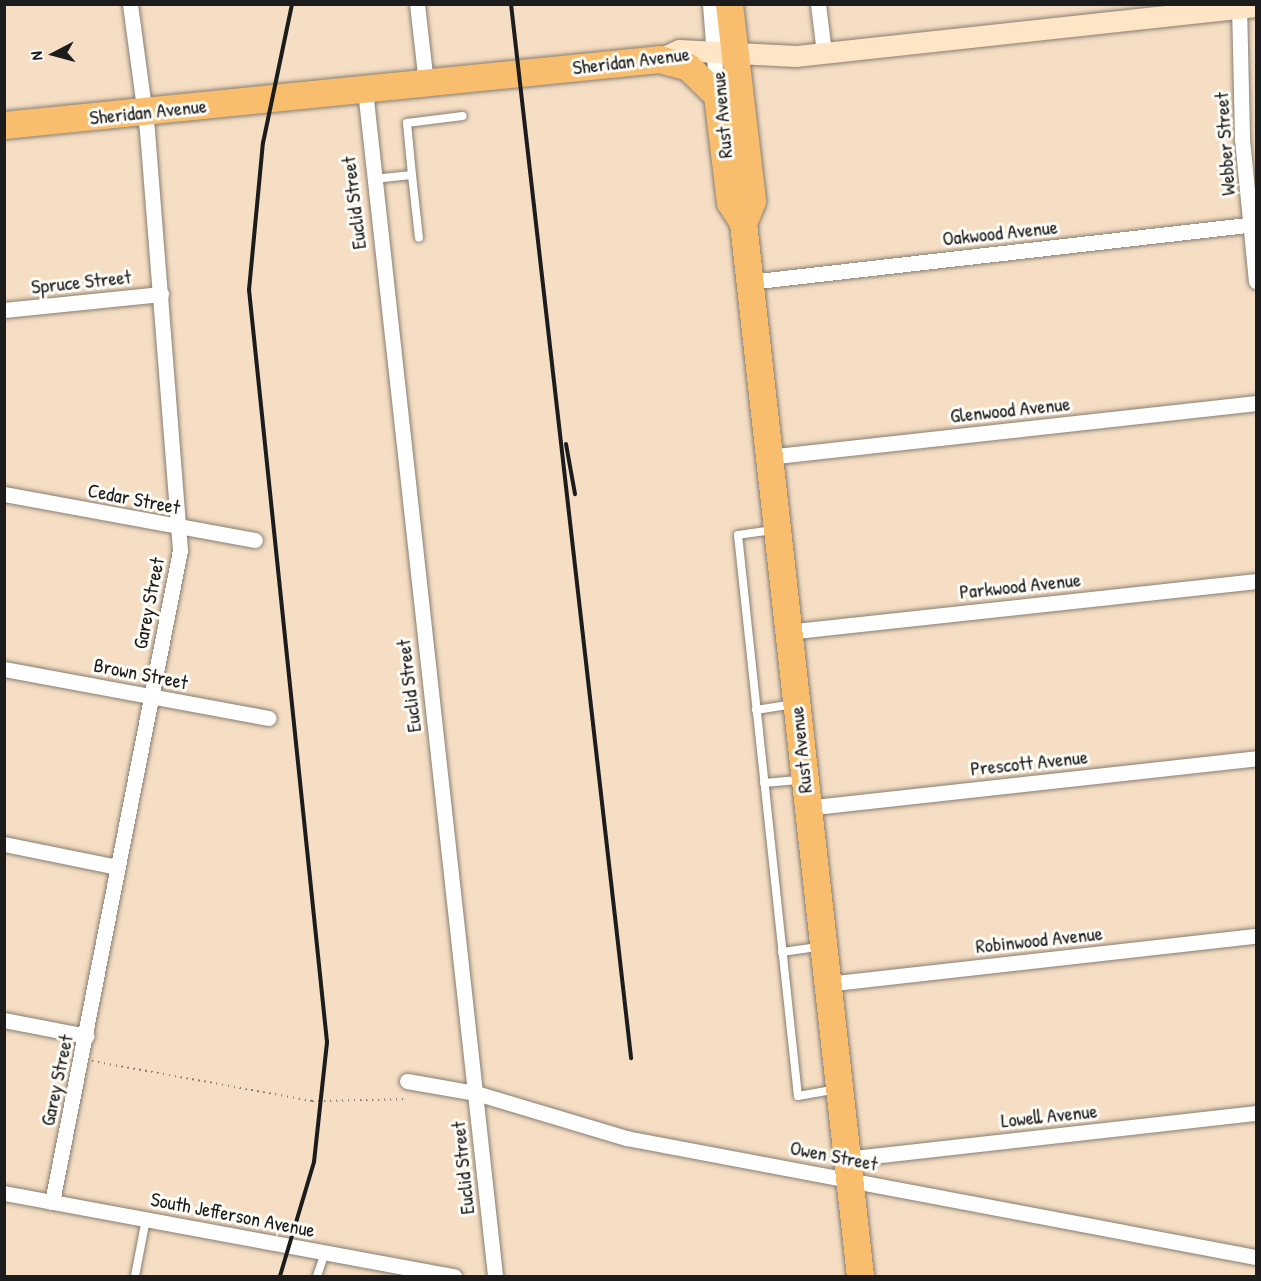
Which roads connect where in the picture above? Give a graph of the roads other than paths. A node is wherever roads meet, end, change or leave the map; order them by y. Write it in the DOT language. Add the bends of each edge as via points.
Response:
graph roads {
  1 [pos="130,4"];
  2 [pos="417,4"];
  3 [pos="710,4"];
  4 [pos="729,4"];
  5 [pos="818,4"];
  6 [pos="1245,6"];
  7 [pos="725,52"];
  8 [pos="824,54"];
  9 [pos="659,59"];
  10 [pos="426,83"];
  11 [pos="365,90"];
  12 [pos="717,95"];
  13 [pos="143,111"];
  14 [pos="463,116"];
  15 [pos="4,125"];
  16 [pos="412,175"];
  17 [pos="371,179"];
  18 [pos="743,223"];
  19 [pos="1253,225"];
  20 [pos="419,238"];
  21 [pos="1257,281"];
  22 [pos="749,282"];
  23 [pos="161,294"];
  24 [pos="4,310"];
  25 [pos="1257,403"];
  26 [pos="768,457"];
  27 [pos="4,494"];
  28 [pos="181,529"];
  29 [pos="776,530"];
  30 [pos="255,540"];
  31 [pos="1257,580"];
  32 [pos="787,632"];
  33 [pos="4,669"];
  34 [pos="151,697"];
  35 [pos="795,704"];
  36 [pos="756,710"];
  37 [pos="269,718"];
  38 [pos="1257,758"];
  39 [pos="803,779"];
  40 [pos="764,783"];
  41 [pos="806,808"];
  42 [pos="4,844"];
  43 [pos="117,867"];
  44 [pos="1257,936"];
  45 [pos="822,947"];
  46 [pos="782,952"];
  47 [pos="826,984"];
  48 [pos="4,1020"];
  49 [pos="86,1036"];
  50 [pos="407,1081"];
  51 [pos="838,1089"];
  52 [pos="476,1094"];
  53 [pos="1257,1113"];
  54 [pos="847,1169"];
  55 [pos="4,1193"];
  56 [pos="52,1202"];
  57 [pos="146,1219"];
  58 [pos="325,1253"];
  59 [pos="1257,1257"];
  60 [pos="135,1276"];
  61 [pos="317,1276"];
  62 [pos="454,1276"];
  63 [pos="495,1276"];
  64 [pos="860,1276"];
  1 -- 13 [label="street, Garey Street"];
  2 -- 10 [label="street"];
  3 -- 7 [label="street, Rust Avenue"];
  4 -- 7 [label="highway, Rust Avenue"];
  5 -- 8 [label="street"];
  6 -- 8 [label="street, Sheridan Avenue"];
  6 -- 19 [label="street, Webber Street"];
  7 -- 8 [label="street, Sheridan Avenue"];
  7 -- 9 [label="street, Sheridan Avenue" via="679,50"];
  7 -- 12 [label="street, Rust Avenue"];
  7 -- 18 [label="highway, Rust Avenue" via="752,201"];
  9 -- 10 [label="highway, Sheridan Avenue"];
  9 -- 12 [label="highway" via="688,67"];
  10 -- 11 [label="highway, Sheridan Avenue"];
  11 -- 13 [label="highway, Sheridan Avenue"];
  11 -- 17 [label="street, Euclid Street"];
  12 -- 18 [label="highway, Rust Avenue" via="730,202"];
  13 -- 15 [label="highway, Sheridan Avenue"];
  13 -- 23 [label="street, Garey Street"];
  14 -- 16 [label="lane" via="407,123"];
  16 -- 17 [label="lane"];
  16 -- 20 [label="lane"];
  17 -- 52 [label="street, Euclid Street"];
  18 -- 22 [label="highway, Rust Avenue"];
  19 -- 21 [label="street, Webber Street"];
  19 -- 22 [label="street, Oakwood Avenue"];
  22 -- 26 [label="highway, Rust Avenue"];
  23 -- 24 [label="street, Spruce Street"];
  23 -- 28 [label="street, Garey Street"];
  25 -- 26 [label="street, Glenwood Avenue"];
  26 -- 29 [label="highway, Rust Avenue"];
  27 -- 28 [label="street, Cedar Street"];
  28 -- 30 [label="street, Cedar Street"];
  28 -- 34 [label="street, Garey Street"];
  29 -- 32 [label="highway, Rust Avenue"];
  29 -- 36 [label="lane" via="738,535"];
  31 -- 32 [label="street, Parkwood Avenue"];
  32 -- 35 [label="highway, Rust Avenue"];
  33 -- 34 [label="street, Brown Street"];
  34 -- 37 [label="street, Brown Street"];
  34 -- 43 [label="street, Garey Street"];
  35 -- 36 [label="lane"];
  35 -- 39 [label="highway, Rust Avenue"];
  36 -- 40 [label="lane"];
  38 -- 41 [label="street, Prescott Avenue"];
  39 -- 40 [label="lane"];
  39 -- 41 [label="highway, Rust Avenue"];
  40 -- 46 [label="lane"];
  41 -- 45 [label="highway, Rust Avenue"];
  42 -- 43 [label="street"];
  43 -- 49 [label="street, Garey Street"];
  44 -- 47 [label="street, Robinwood Avenue"];
  45 -- 46 [label="lane"];
  45 -- 47 [label="highway, Rust Avenue"];
  46 -- 51 [label="lane" via="798,1096"];
  47 -- 51 [label="highway, Rust Avenue"];
  48 -- 49 [label="street"];
  49 -- 56 [label="street, Garey Street"];
  50 -- 52 [label="street, Owen Street"];
  51 -- 54 [label="highway, Rust Avenue"];
  52 -- 54 [label="street, Owen Street" via="578,1127"];
  52 -- 63 [label="street, Euclid Street"];
  53 -- 54 [label="street, Lowell Avenue"];
  54 -- 59 [label="street, Owen Street"];
  54 -- 64 [label="highway, Rust Avenue"];
  55 -- 56 [label="street, South Jefferson Avenue"];
  56 -- 57 [label="street, South Jefferson Avenue"];
  57 -- 58 [label="street, South Jefferson Avenue"];
  57 -- 60 [label="lane"];
  58 -- 61 [label="lane"];
  58 -- 62 [label="street, South Jefferson Avenue"];
}
